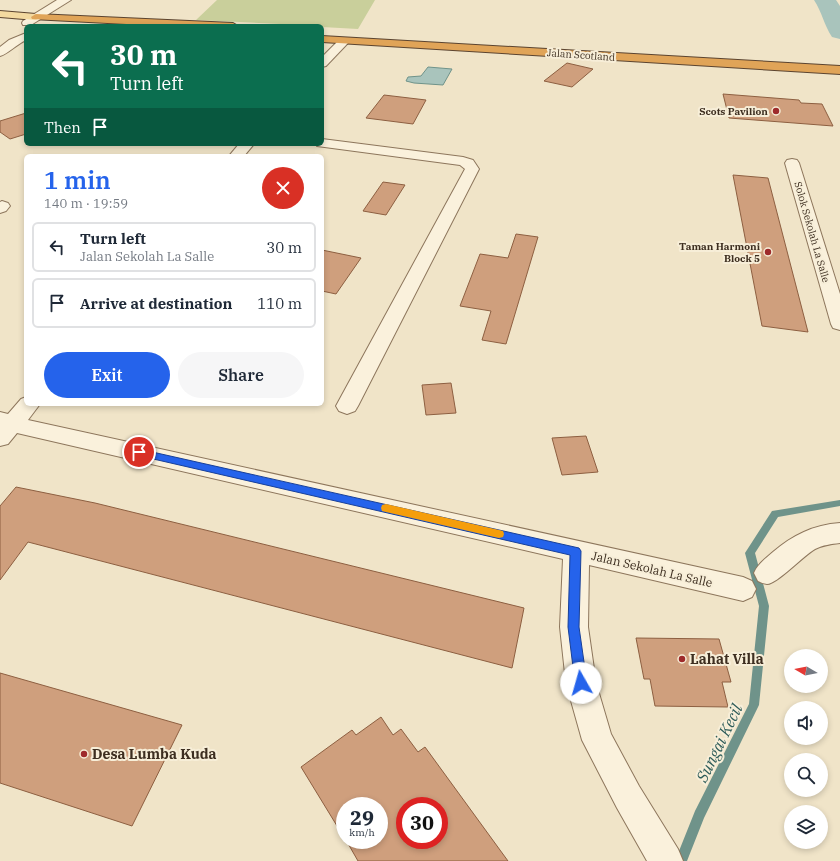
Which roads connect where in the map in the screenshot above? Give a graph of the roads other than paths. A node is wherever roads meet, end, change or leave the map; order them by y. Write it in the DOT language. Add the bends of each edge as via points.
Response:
graph roads {
  1 [pos="66,0"];
  2 [pos="0,14"];
  3 [pos="53,18"];
  4 [pos="68,18"];
  5 [pos="0,21"];
  6 [pos="40,22"];
  7 [pos="21,23"];
  8 [pos="67,24"];
  9 [pos="192,24"];
  10 [pos="324,32"];
  11 [pos="24,37"];
  12 [pos="324,39"];
  13 [pos="344,41"];
  14 [pos="13,42"];
  15 [pos="0,53"];
  16 [pos="324,62"];
  17 [pos="839,67"];
  18 [pos="324,143"];
  19 [pos="245,146"];
  20 [pos="238,154"];
  21 [pos="792,162"];
  22 [pos="840,324"];
  23 [pos="27,406"];
  24 [pos="347,406"];
  25 [pos="4,427"];
  26 [pos="840,533"];
  27 [pos="576,551"];
  28 [pos="767,573"];
  29 [pos="743,589"];
  30 [pos="666,861"];
  1 -- 4 [label="street" via="60,10"];
  1 -- 6 [label="street" via="56,4"];
  2 -- 6 [label="main road"];
  3 -- 4 [label="highway"];
  3 -- 6 [label="street"];
  4 -- 9 [label="highway"];
  5 -- 7 [label="main road"];
  6 -- 7 [label="highway"];
  6 -- 8 [label="highway"];
  7 -- 14 [label="street"];
  10 -- 17 [label="highway, Jalan Scotland" via="546,47 823,60"];
  11 -- 14 [label="street"];
  12 -- 13 [label="highway, Jalan Scotland"];
  13 -- 16 [label="street"];
  13 -- 17 [label="highway, Jalan Scotland"];
  14 -- 15 [label="street"];
  18 -- 24 [label="street" via="463,161 468,162 472,169"];
  19 -- 20 [label="street"];
  21 -- 22 [label="street, Solok Sekolah La Salle"];
  23 -- 25 [label="street"];
  25 -- 27 [label="street, Jalan Sekolah La Salle"];
  26 -- 28 [label="street" via="806,540"];
  27 -- 29 [label="street, Jalan Sekolah La Salle"];
  27 -- 30 [label="street" via="574,627 581,683 597,740"];
}
